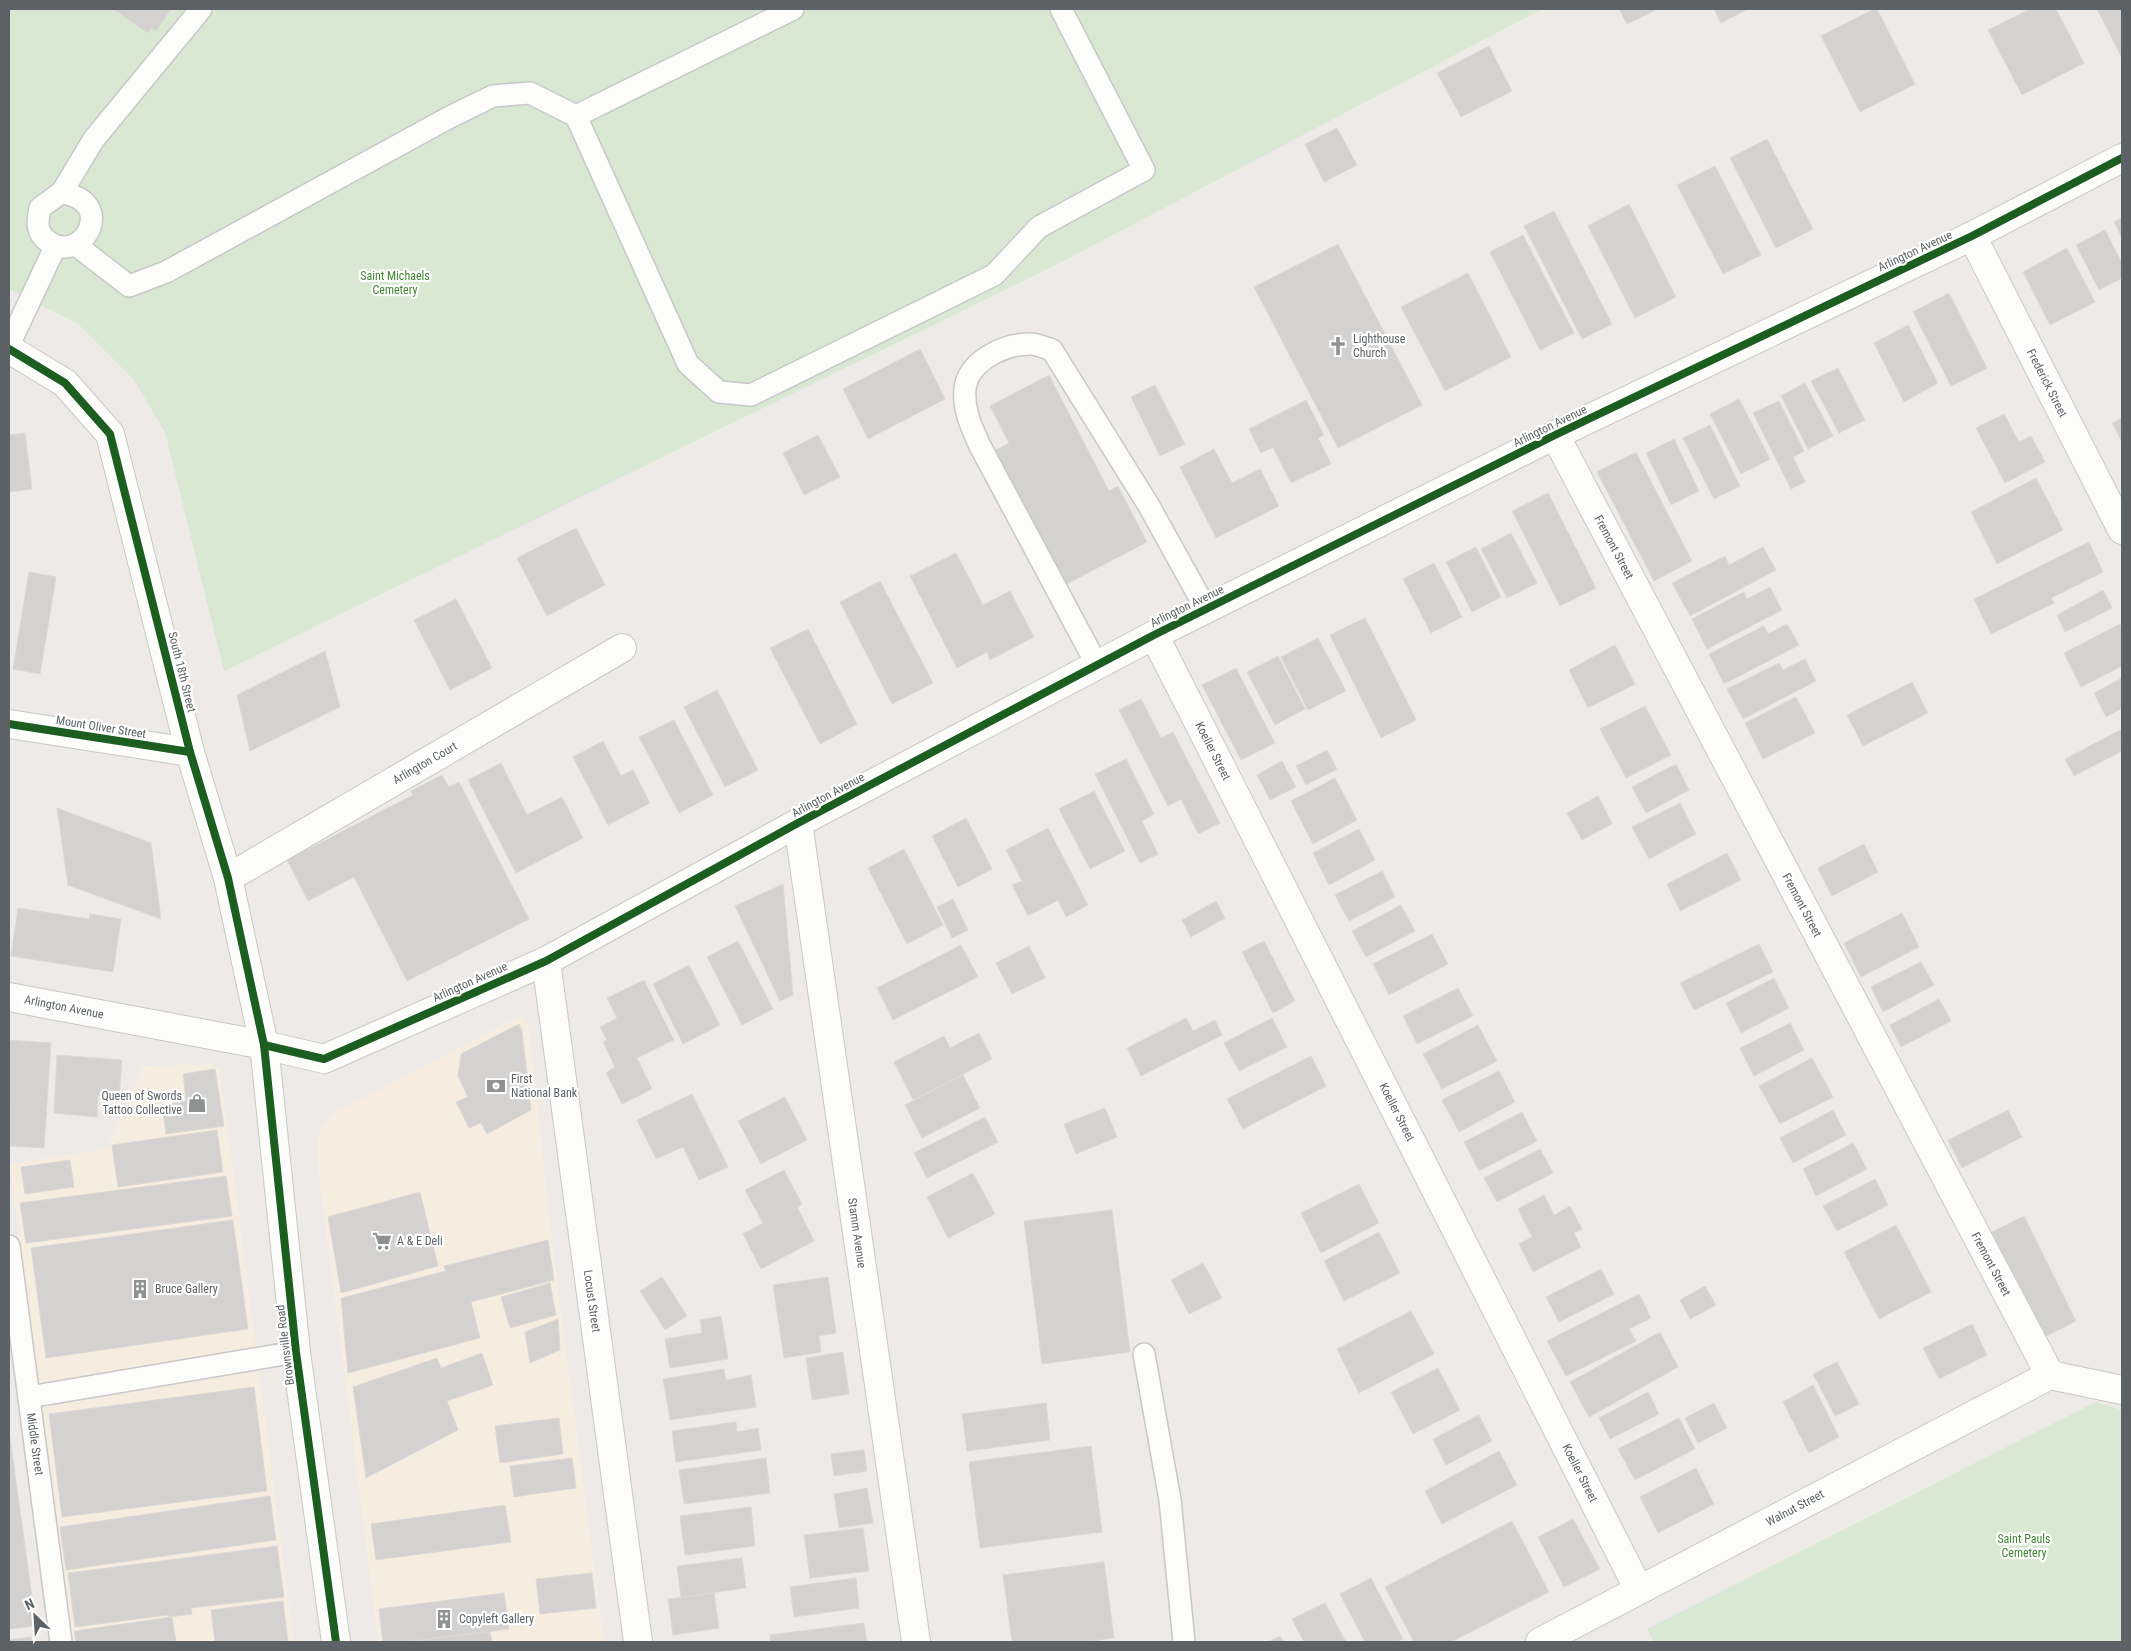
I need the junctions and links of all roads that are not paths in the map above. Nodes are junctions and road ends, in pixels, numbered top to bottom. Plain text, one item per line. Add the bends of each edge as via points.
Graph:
1 (201, 9) edge
2 (793, 9) edge
3 (1061, 9) edge
4 (576, 116) junction
5 (2122, 158) edge
6 (62, 192) junction
7 (1972, 236) junction
8 (76, 245) junction
9 (55, 247) junction
10 (9, 345) edge
11 (9, 349) edge
12 (1555, 435) junction
13 (2122, 530) edge
14 (1206, 609) junction
15 (1154, 635) junction
16 (622, 648) dead end
17 (1097, 665) junction
18 (9, 724) edge
19 (190, 752) junction
20 (798, 823) junction
21 (228, 878) junction
22 (546, 961) junction
23 (9, 997) edge
24 (264, 1044) junction
25 (9, 1246) edge
26 (296, 1352) junction
27 (1144, 1354) dead end
28 (2050, 1375) junction
29 (2122, 1390) edge
30 (29, 1396) junction
31 (1640, 1590) junction
32 (62, 1642) edge
33 (336, 1642) edge
34 (638, 1642) edge
35 (916, 1642) edge
36 (1184, 1642) edge
37 (1540, 1642) edge

1 - 6 lane via 94,139
2 - 4 lane
3 - 4 lane via 1144,170 1039,227 994,275 752,395 719,392 688,364
4 - 8 lane via 530,93 493,96 166,272 129,286
5 - 7 street, Arlington Avenue
6 - 8 lane via 80,199 89,208 90,229
6 - 9 lane via 40,208 37,223 42,238
7 - 12 street, Arlington Avenue
7 - 13 street, Frederick Street
8 - 9 lane
9 - 10 lane
11 - 19 street, South 18th Street via 65,383 110,434
12 - 14 street, Arlington Avenue
12 - 28 street, Fremont Street
14 - 15 street, Arlington Avenue
14 - 17 lane via 1149,506 1052,350 1030,344 1000,350 973,368 966,388 967,416
15 - 17 street, Arlington Avenue
15 - 31 street, Koeller Street
16 - 21 street, Arlington Court
17 - 20 street, Arlington Avenue
18 - 19 street, Mount Oliver Street
19 - 21 street, South 18th Street
20 - 22 street, Arlington Avenue
20 - 35 street, Stamm Avenue
21 - 24 street, South 18th Street
22 - 24 street, Arlington Avenue via 324,1059
22 - 34 street, Locust Street
23 - 24 street, Arlington Avenue
24 - 26 street, Brownsville Road
25 - 30 lane, Middle Street
26 - 30 lane
26 - 33 street, Brownsville Road
27 - 36 lane via 1170,1500
28 - 29 street
28 - 31 street, Walnut Street
30 - 32 lane, Middle Street
31 - 37 street, Walnut Street

